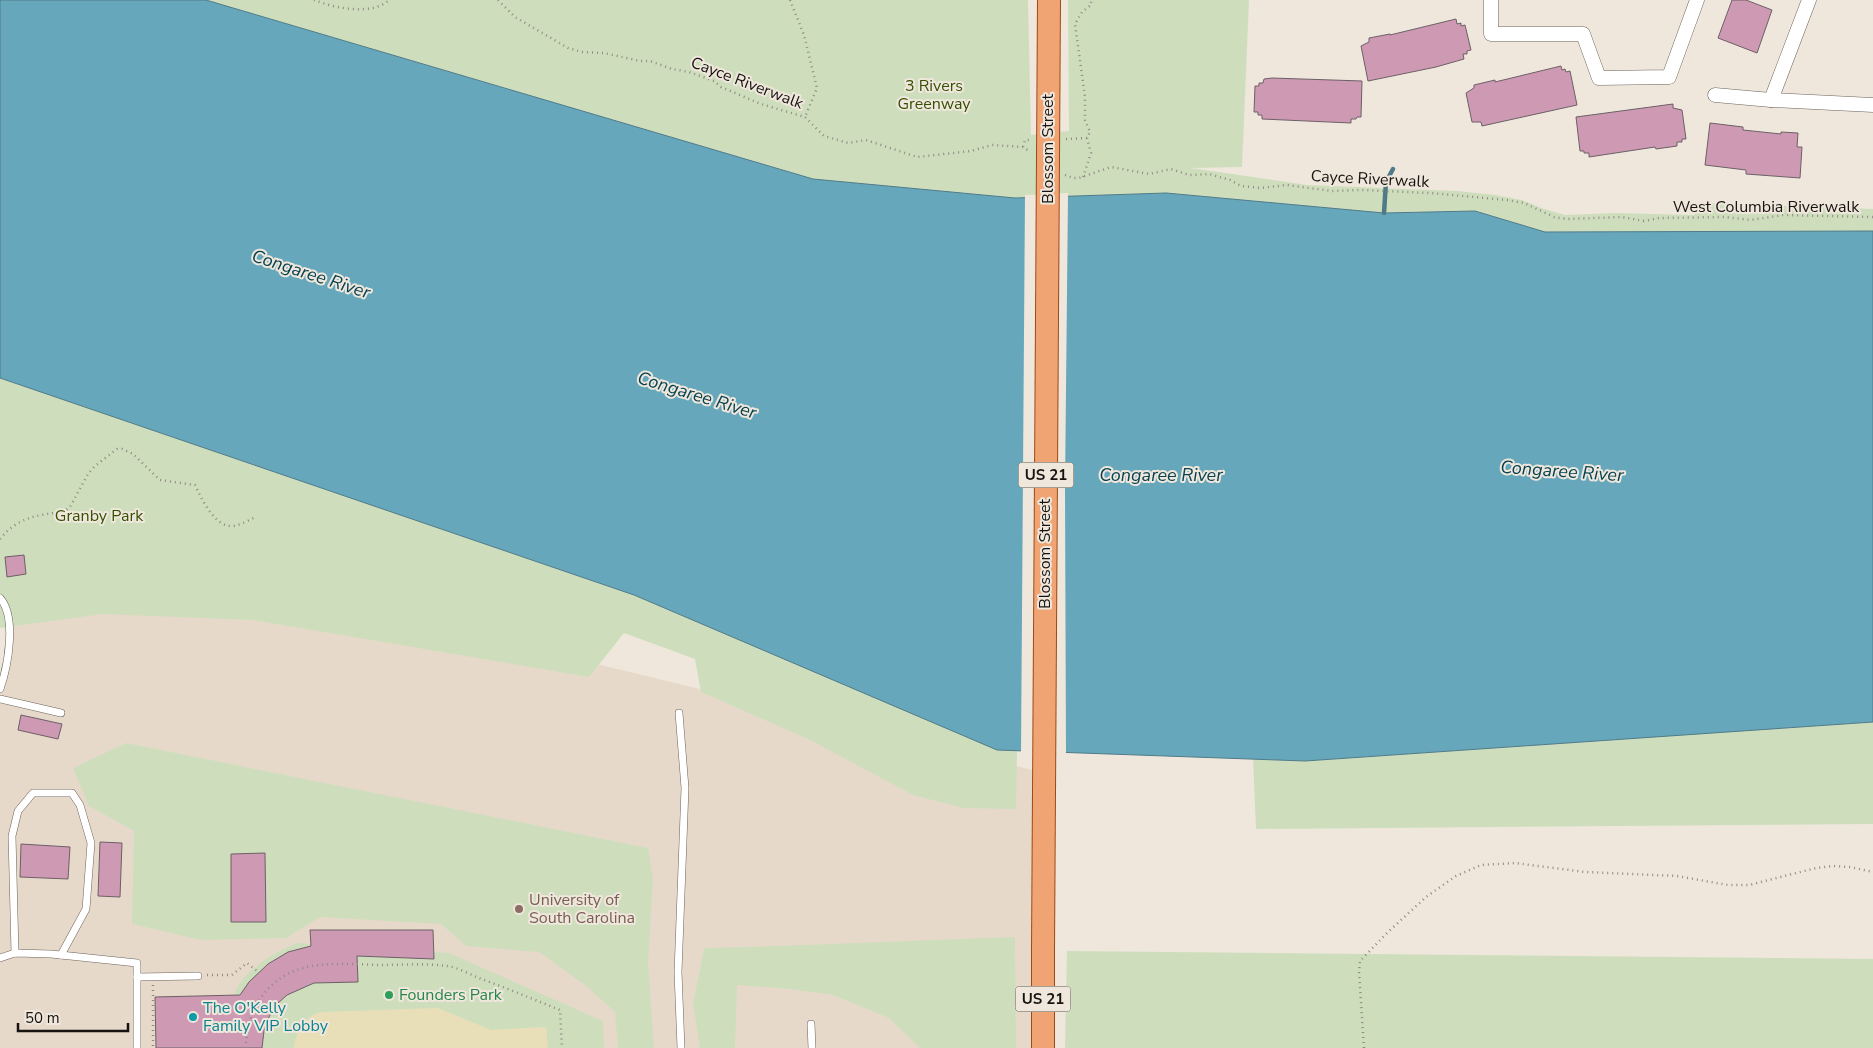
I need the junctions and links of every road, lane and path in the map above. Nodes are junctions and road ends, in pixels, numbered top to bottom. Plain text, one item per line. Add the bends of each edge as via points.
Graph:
1 (314, 0) edge
2 (389, 0) edge
3 (498, 0) edge
4 (790, 0) edge
5 (1049, 0) edge
6 (1091, 0) edge
7 (1491, 0) edge
8 (1697, 0) edge
9 (1809, 0) edge
10 (1715, 95) dead end
11 (1771, 100) junction
12 (1873, 105) edge
13 (805, 117) junction
14 (1087, 138) junction
15 (1061, 139) dead end
16 (1034, 140) dead end
17 (1023, 147) junction
18 (1031, 152) dead end
19 (1061, 172) dead end
20 (1083, 177) junction
21 (1873, 217) edge
22 (1659, 218) joint
23 (256, 518) dead end
24 (0, 539) edge
25 (0, 598) edge
26 (0, 689) edge
27 (0, 699) edge
28 (61, 713) dead end
29 (679, 713) dead end
30 (1873, 872) edge
31 (15, 953) junction
32 (61, 955) junction
33 (0, 958) edge
34 (257, 971) dead end
35 (153, 976) junction
36 (198, 976) joint
37 (137, 977) junction
38 (811, 1024) dead end
39 (137, 1048) edge
40 (153, 1048) edge
41 (246, 1048) edge
42 (562, 1048) edge
43 (680, 1048) edge
44 (812, 1048) edge
45 (1043, 1048) edge
46 (1364, 1048) edge

1 - 2 path via 362,11
3 - 13 path, Cayce Riverwalk via 515,17 568,48 650,61 689,72 761,104
4 - 13 path via 804,34 817,88
5 - 45 main road, Blossom Street / US 21, bridge
6 - 14 path via 1075,24 1085,120 1090,132
7 - 8 street via 1490,34 1584,34 1599,78 1669,77
9 - 11 street
10 - 11 street
11 - 12 street
13 - 17 path, Cayce Riverwalk via 824,136 848,143 866,140 917,157 971,152 992,145
14 - 15 path
14 - 20 path via 1091,153
16 - 17 path via 1025,140
17 - 18 path, Cayce Riverwalk
19 - 20 path via 1073,178
20 - 22 path, Cayce Riverwalk via 1111,167 1149,174 1171,170 1189,176 1209,174 1255,188 1288,184 1332,191 1394,191 1506,200 1524,203 1561,219 1616,217 1644,221
21 - 22 path, West Columbia Riverwalk
23 - 24 path via 226,525 208,509 195,485 160,480 133,454 117,449 88,474 67,510 18,522
25 - 26 lane via 7,610 10,630
27 - 28 lane
29 - 43 lane via 685,788 678,972
30 - 46 path via 1850,866 1833,866 1748,885 1728,885 1677,876 1586,872 1515,863 1481,865 1456,876 1426,897 1360,961 1358,972
31 - 32 lane
31 - 32 lane via 12,836 18,812 33,793 72,793 80,805 91,843 86,909
31 - 33 lane
32 - 37 lane via 137,963
34 - 36 path via 247,963 232,975
35 - 36 lane
35 - 37 lane
35 - 40 path
37 - 39 lane
38 - 44 lane
41 - 42 path via 246,1031 255,1006 276,980 316,965 372,965 448,966 560,1010

